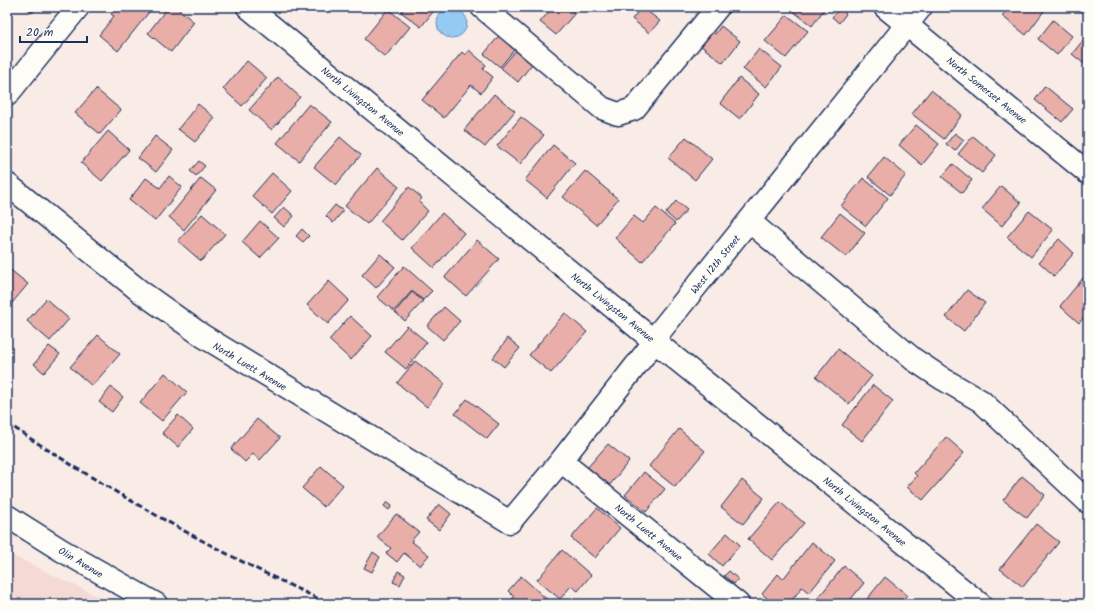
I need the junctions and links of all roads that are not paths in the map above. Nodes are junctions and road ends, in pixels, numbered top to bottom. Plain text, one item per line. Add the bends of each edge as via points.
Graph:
1 (78, 7) edge
2 (248, 7) edge
3 (482, 7) edge
4 (718, 7) edge
5 (885, 7) edge
6 (921, 7) edge
7 (907, 25) junction
8 (7, 95) edge
9 (1088, 173) edge
10 (7, 184) edge
11 (749, 221) junction
12 (654, 341) junction
13 (561, 461) junction
14 (1088, 502) edge
15 (7, 516) edge
16 (510, 522) joint
17 (156, 604) edge
18 (738, 604) edge
19 (980, 604) edge

1 - 8 street
2 - 12 street, North Livingston Avenue
3 - 4 street via 602,108 618,114 634,109
5 - 7 street, North Somerset Avenue
6 - 7 street, West 12th Street
7 - 9 street, North Somerset Avenue
7 - 11 street, West 12th Street
10 - 16 street, North Luett Avenue via 141,292 202,336
11 - 12 street, West 12th Street
11 - 14 street via 913,359 981,401
12 - 13 street, West 12th Street
12 - 19 street, North Livingston Avenue
13 - 16 street, West 12th Street
13 - 18 street, North Luett Avenue
15 - 17 street, Olin Avenue

